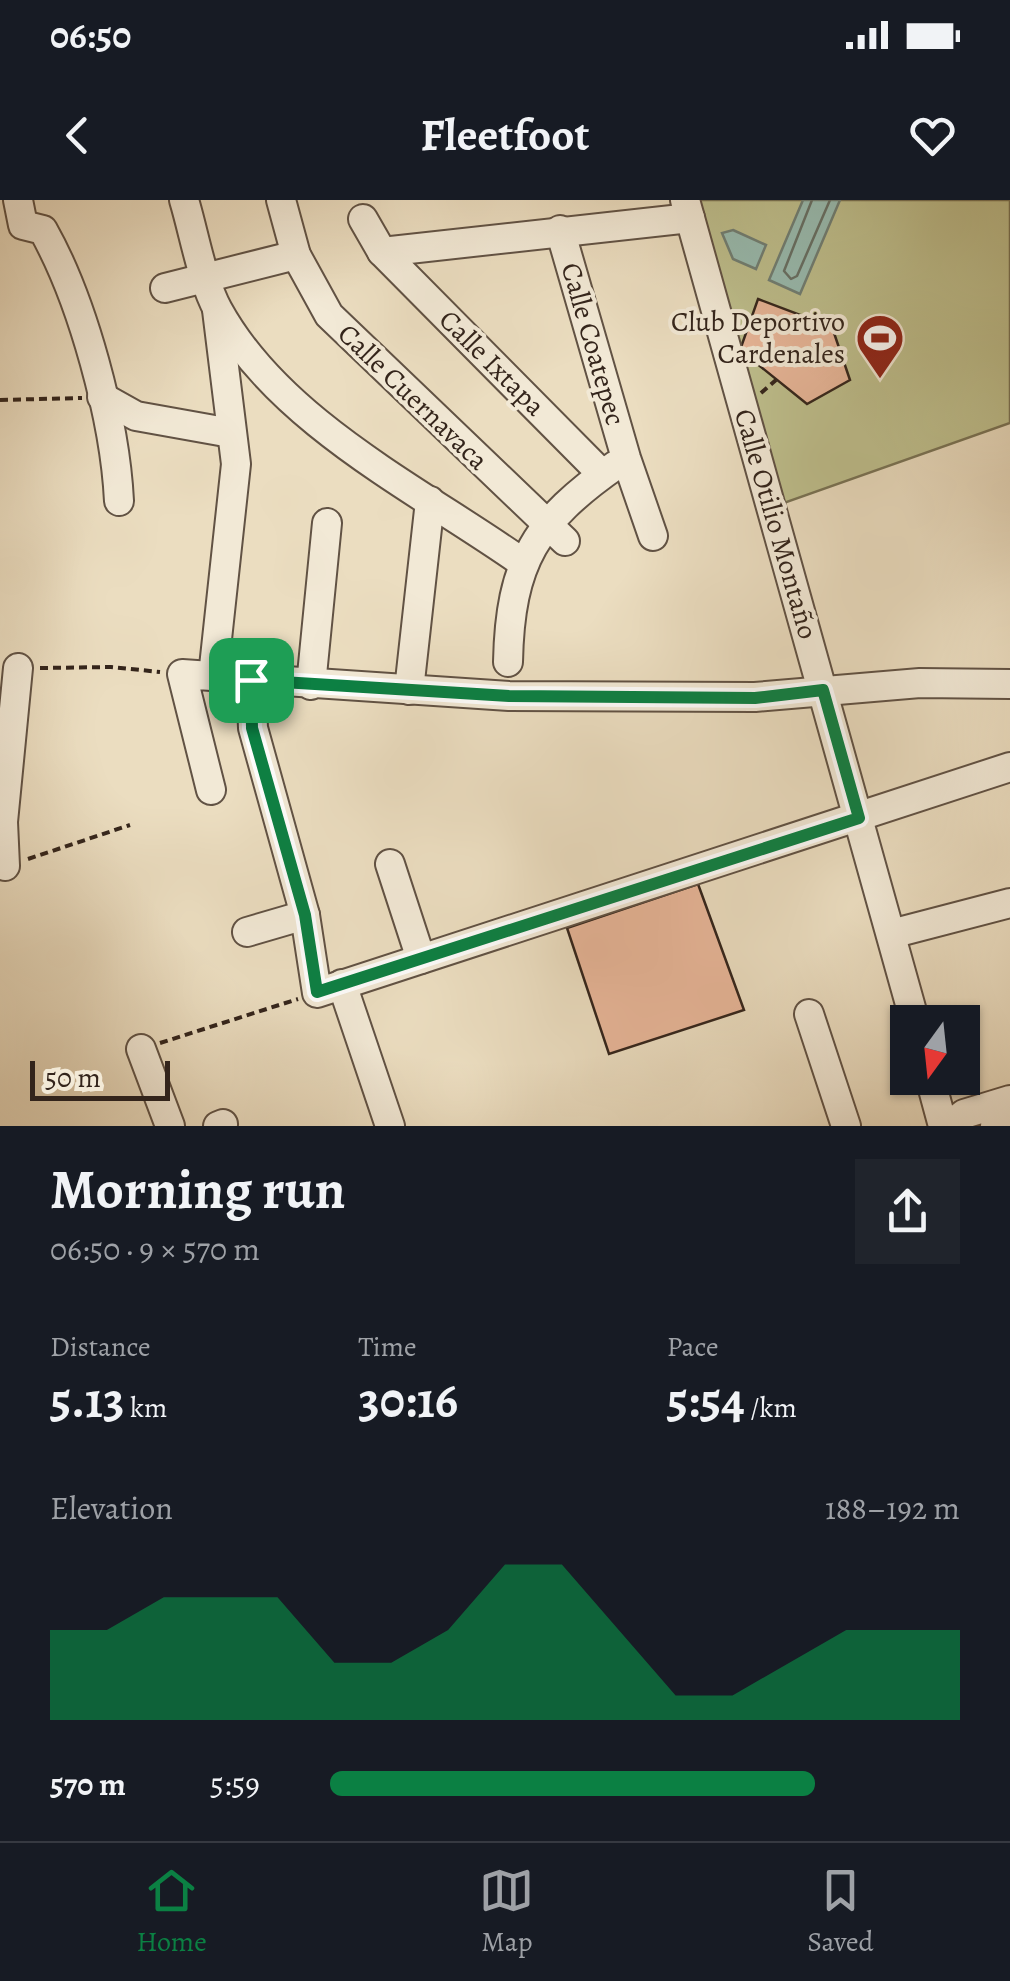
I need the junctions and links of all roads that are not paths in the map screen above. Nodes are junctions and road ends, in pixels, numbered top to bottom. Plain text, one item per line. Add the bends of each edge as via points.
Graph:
1 (18, 200) edge
2 (184, 200) edge
3 (281, 200) edge
4 (688, 209) edge
5 (363, 219) dead end
6 (560, 230) junction
7 (382, 252) junction
8 (296, 255) junction
9 (208, 279) junction
10 (166, 288) dead end
11 (217, 308) junction
12 (102, 397) junction
13 (231, 432) junction
14 (626, 458) junction
15 (602, 474) junction
16 (119, 500) dead end
17 (430, 501) junction
18 (327, 523) dead end
19 (555, 532) junction
20 (653, 536) dead end
21 (523, 563) junction
22 (508, 662) dead end
23 (18, 668) road end
24 (213, 676) junction
25 (251, 680) junction
26 (1010, 684) edge
27 (311, 685) junction
28 (409, 690) junction
29 (823, 690) junction
30 (1010, 768) edge
31 (210, 790) dead end
32 (859, 818) junction
33 (390, 864) dead end
34 (5, 866) road end
35 (1010, 903) edge
36 (305, 915) junction
37 (247, 932) dead end
38 (890, 934) junction
39 (421, 959) junction
40 (330, 988) junction
41 (910, 1005) edge
42 (809, 1014) dead end
43 (141, 1049) road end
44 (936, 1095) edge
45 (1010, 1100) edge
46 (1010, 1121) edge
47 (170, 1126) edge
48 (390, 1126) edge
49 (846, 1126) edge
50 (946, 1126) edge
51 (995, 1126) edge

1 - 12 street via 23,224 44,230 63,265
2 - 9 street
3 - 8 street, Calle Cuernavaca
4 - 6 street
4 - 29 street, Calle Otilio Montaño
5 - 7 street, Calle Ixtapa
6 - 7 street
6 - 14 street, Calle Coatepec
7 - 15 street, Calle Ixtapa
8 - 9 street
8 - 19 street, Calle Cuernavaca via 329,315
9 - 10 street
9 - 11 street
11 - 13 street
11 - 17 street via 286,395
12 - 13 street via 136,416
12 - 16 street
13 - 24 street via 236,464
14 - 15 street
14 - 20 street, Calle Coatepec
15 - 19 street
17 - 21 street
17 - 28 street
18 - 27 street
19 - 21 street
21 - 22 street via 509,616
23 - 34 street
24 - 25 street
24 - 31 street via 182,674
25 - 27 street
25 - 36 street via 252,728
26 - 29 street
27 - 28 street
28 - 29 street via 755,698
29 - 32 street, Calle Otilio Montaño
30 - 32 street
32 - 38 street, Calle Otilio Montaño
32 - 39 street
33 - 39 street
35 - 38 street
36 - 37 street
36 - 40 street
38 - 41 street, Calle Otilio Montaño
39 - 40 street
40 - 48 street
42 - 49 street
43 - 47 street
44 - 50 street
45 - 50 street
46 - 51 street

